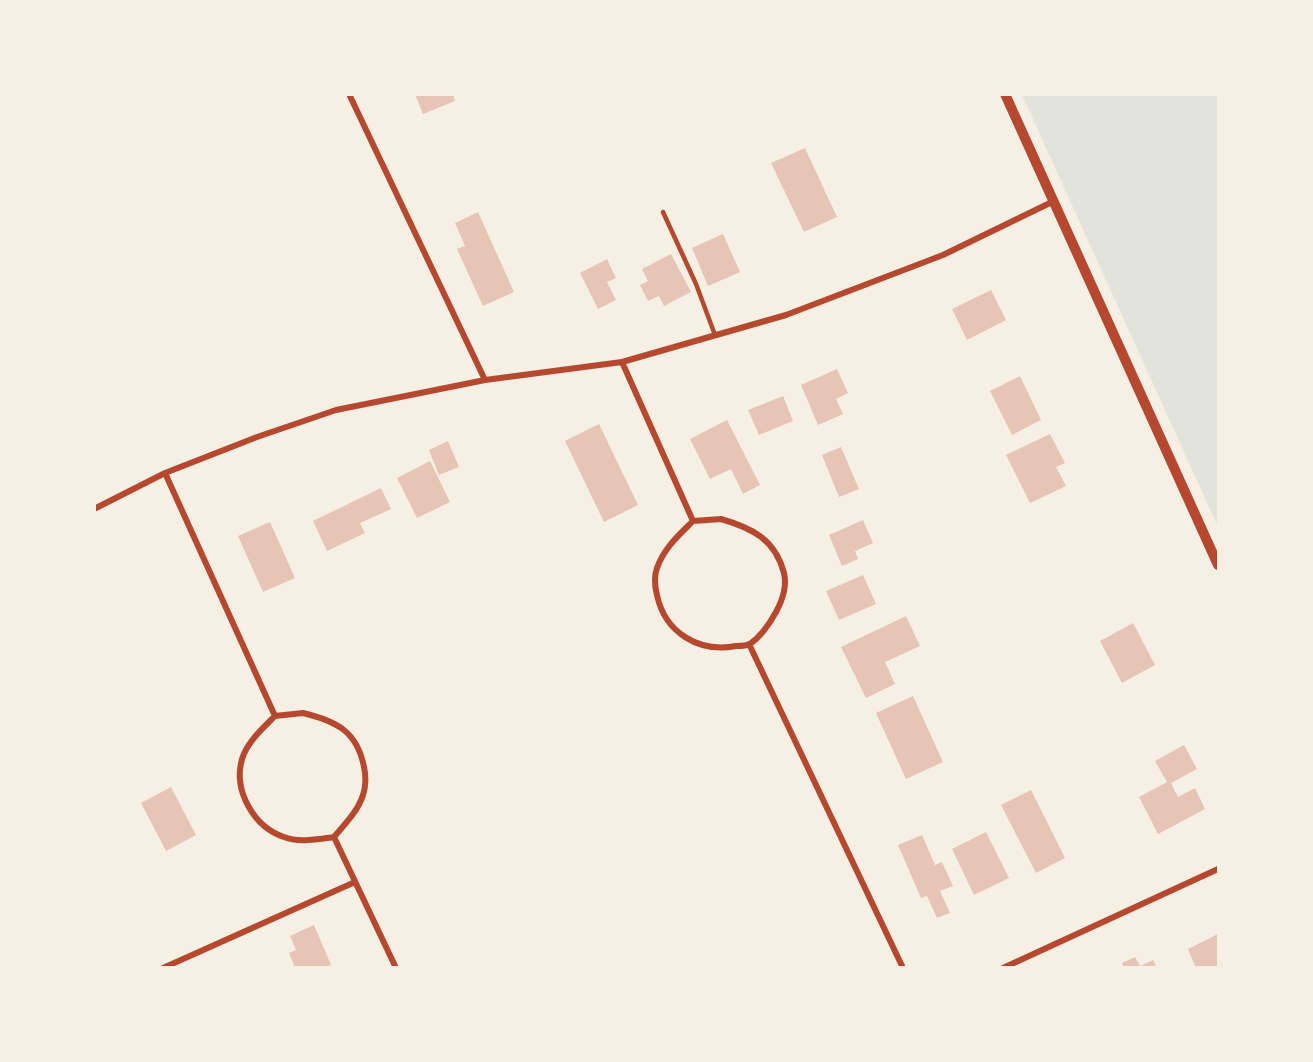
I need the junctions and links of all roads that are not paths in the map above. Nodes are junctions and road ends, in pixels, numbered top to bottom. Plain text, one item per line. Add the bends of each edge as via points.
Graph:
1 (348, 94) edge
2 (1005, 94) edge
3 (1054, 201) junction
4 (663, 212) dead end
5 (715, 335) junction
6 (622, 362) junction
7 (485, 380) junction
8 (165, 473) junction
9 (94, 510) edge
10 (693, 521) junction
11 (1218, 565) edge
12 (749, 644) junction
13 (275, 716) junction
14 (334, 837) junction
15 (1218, 869) edge
16 (355, 882) junction
17 (163, 968) edge
18 (396, 968) edge
19 (903, 968) edge
20 (1003, 968) edge

1 - 7 street
2 - 3 street
3 - 5 street via 943,255 786,315
3 - 11 street
4 - 5 lane
5 - 6 street
6 - 7 street
6 - 10 street
7 - 8 street via 336,410
8 - 9 street
8 - 13 street
10 - 12 street via 722,519 746,526 780,558 785,579 781,602 770,623
10 - 12 street via 667,548 656,571 660,611 677,632 699,645 725,648
12 - 19 street
13 - 14 street via 303,713 324,718 343,728 361,750 364,794
13 - 14 street via 256,735 242,759 240,783 247,806 262,825 284,838
14 - 16 street
15 - 20 street
16 - 17 street
16 - 18 street

